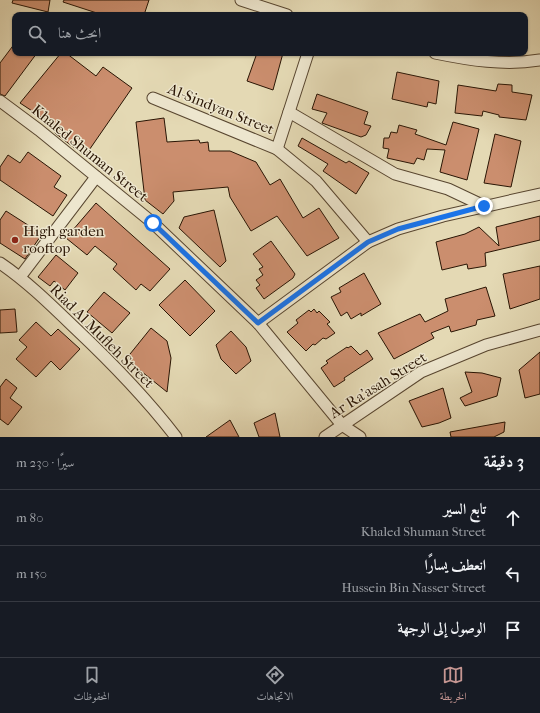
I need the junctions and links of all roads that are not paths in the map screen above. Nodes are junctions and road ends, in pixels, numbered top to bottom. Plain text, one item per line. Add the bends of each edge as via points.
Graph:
1 (241, 0) edge
2 (278, 12) edge
3 (307, 56) edge
4 (448, 56) edge
5 (540, 60) edge
6 (153, 98) dead end
7 (0, 101) edge
8 (289, 112) junction
9 (278, 148) junction
10 (96, 177) junction
11 (540, 194) edge
12 (484, 206) junction
13 (368, 242) junction
14 (0, 263) edge
15 (20, 277) junction
16 (258, 323) junction
17 (540, 330) edge
18 (342, 425) junction
19 (176, 437) edge
20 (325, 437) edge
21 (360, 437) edge

1 - 2 street
3 - 8 street, Al-Sindyan Street
4 - 5 street via 512,63
6 - 9 street, Al-Sindyan Street
7 - 10 street, Khaled Shuman Street
8 - 9 street, Al-Sindyan Street
8 - 12 street via 395,174 448,189
9 - 13 street, Al-Sindyan Street via 316,182
10 - 15 street
10 - 16 street, Khaled Shuman Street via 153,223
11 - 12 street
12 - 13 street via 398,229
13 - 16 street
14 - 15 street, Riad Al Mufleh Street
15 - 19 street, Riad Al Mufleh Street via 102,354
16 - 18 street, Khaled Shuman Street
17 - 18 street, Ar Ra’asah Street via 486,345 421,372
18 - 20 street, Ar Ra’asah Street
18 - 21 street, Khaled Shuman Street

